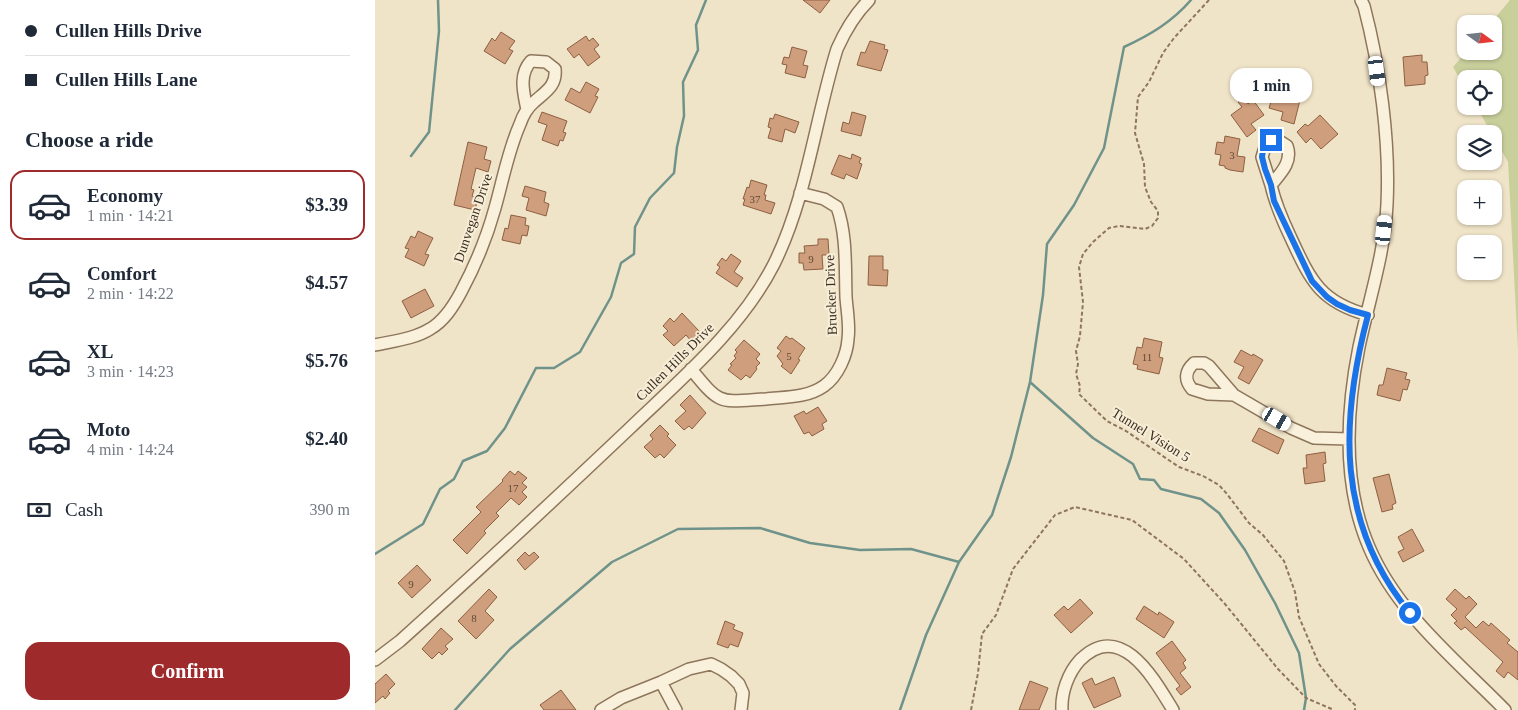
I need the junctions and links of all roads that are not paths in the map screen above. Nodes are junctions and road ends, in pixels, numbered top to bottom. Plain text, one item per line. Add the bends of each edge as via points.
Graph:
1 (869, 0) edge
2 (1361, 0) edge
3 (527, 110) dead end
4 (1271, 185) dead end
5 (800, 193) junction
6 (1368, 315) junction
7 (375, 345) edge
8 (691, 369) junction
9 (1234, 395) dead end
10 (1349, 439) junction
11 (375, 660) edge
12 (661, 682) junction
13 (601, 710) edge
14 (676, 710) edge
15 (741, 710) edge
16 (1062, 710) edge
17 (1173, 710) edge
18 (1505, 710) edge

1 - 5 street, Cullen Hills Drive via 856,15 837,49
2 - 6 street via 1375,53 1387,179 1384,230
3 - 7 street, Dunvegan Drive via 512,142 482,247 455,302 442,321 428,330
4 - 6 street via 1274,201 1312,281 1337,304
5 - 8 street, Cullen Hills Drive via 777,257 757,292 738,319
5 - 8 street, Brucker Drive via 837,206 842,223 848,339 837,371 826,385 813,393 728,402 711,394
6 - 10 street via 1359,346
8 - 11 street, Cullen Hills Drive via 544,510
9 - 10 street via 1314,438
10 - 18 street via 1352,492 1362,529 1378,566 1402,604
12 - 13 street
12 - 14 street
12 - 15 street via 689,669 711,664 721,668 739,684 743,693
16 - 17 street via 1067,681 1078,663 1091,651 1113,646 1140,662

